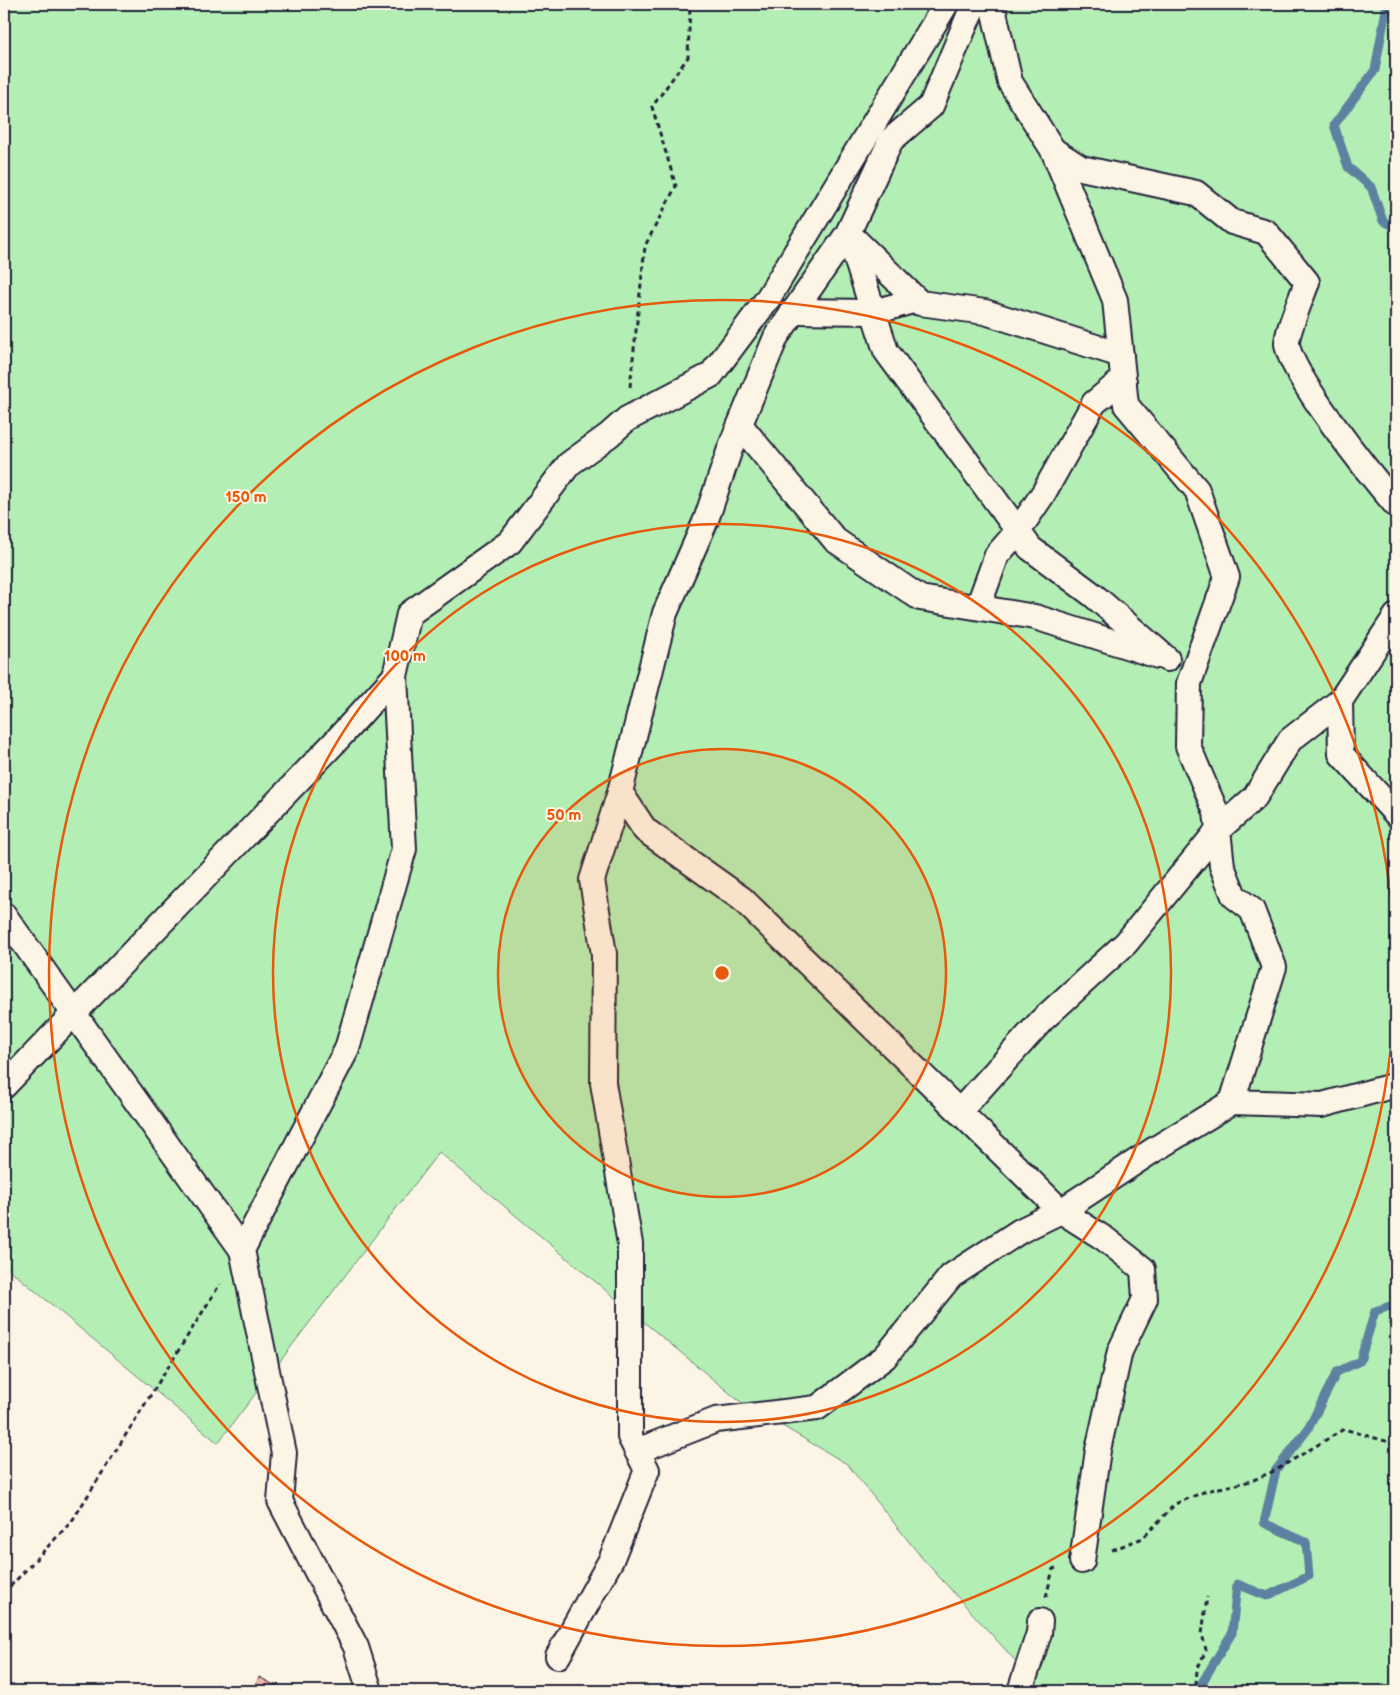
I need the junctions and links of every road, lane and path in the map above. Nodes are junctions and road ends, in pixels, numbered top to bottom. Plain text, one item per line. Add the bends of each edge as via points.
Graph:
1 (690, 4) edge
2 (946, 4) edge
3 (974, 4) edge
4 (992, 4) edge
5 (1053, 150) junction
6 (848, 233) junction
7 (916, 300) junction
8 (793, 312) junction
9 (874, 312) junction
10 (1121, 355) junction
11 (1124, 382) junction
12 (627, 419) junction
13 (740, 424) junction
14 (1396, 505) edge
15 (1018, 531) junction
16 (978, 607) junction
17 (1396, 616) edge
18 (1167, 659) junction
19 (1194, 668) junction
20 (395, 676) junction
21 (1340, 701) junction
22 (620, 792) junction
23 (1396, 814) edge
24 (1218, 830) junction
25 (4, 915) edge
26 (74, 1012) junction
27 (1396, 1085) edge
28 (4, 1086) edge
29 (1232, 1102) junction
30 (959, 1112) junction
31 (1062, 1211) junction
32 (242, 1250) junction
33 (1396, 1444) edge
34 (638, 1452) junction
35 (1082, 1561) junction
36 (4, 1593) edge
37 (1207, 1597) dead end
38 (1040, 1621) joint
39 (558, 1656) dead end
40 (370, 1691) edge
41 (1020, 1691) edge
42 (1189, 1691) edge

1 - 12 path via 688,57 652,107 676,186 645,246
2 - 12 street via 767,300 711,375
3 - 6 street via 931,106 892,140
4 - 5 street via 1010,82
5 - 10 street via 1116,300
5 - 14 street via 1081,168 1196,193 1232,222 1266,232 1307,282 1286,342 1294,367
6 - 7 street
6 - 8 street
6 - 9 street
7 - 9 street
7 - 10 street via 985,312
8 - 9 street
8 - 13 street via 776,336
9 - 15 street via 886,352
10 - 11 street
11 - 15 street via 1116,384 1094,403 1043,494
11 - 19 street via 1126,404 1197,490 1227,577
12 - 20 street via 569,464 510,542 409,614
13 - 16 street via 835,540 920,598
13 - 22 street via 706,520 665,613
15 - 16 street via 997,555
15 - 18 street via 1030,548 1093,595
16 - 18 street via 1034,617
17 - 21 street
18 - 19 street
19 - 24 street via 1190,683 1188,746 1216,812
20 - 26 street
20 - 32 street via 404,849 347,1049
21 - 23 street via 1341,754
21 - 24 street via 1290,740 1255,797
22 - 30 street via 645,830 742,899
22 - 34 street via 592,880 604,954 604,1083 630,1244 630,1437
24 - 29 street via 1222,866 1234,896 1252,910 1274,967
24 - 30 street via 1126,943 1042,1020
25 - 26 street
26 - 28 street
26 - 32 street
27 - 29 street via 1322,1105
29 - 31 street via 1152,1150
30 - 31 street
31 - 34 street via 1020,1231 951,1276 885,1357 817,1408 716,1420
31 - 35 street via 1105,1238 1143,1269 1145,1299 1120,1351 1098,1450
32 - 36 path via 72,1522
32 - 40 street via 284,1453 280,1500 356,1647
33 - 35 path via 1344,1429 1276,1470 1174,1504 1142,1538
34 - 39 street via 647,1470 611,1560
35 - 38 path via 1053,1569
37 - 42 path via 1202,1634 1206,1650 1197,1670 1196,1684
38 - 41 street via 1039,1634

